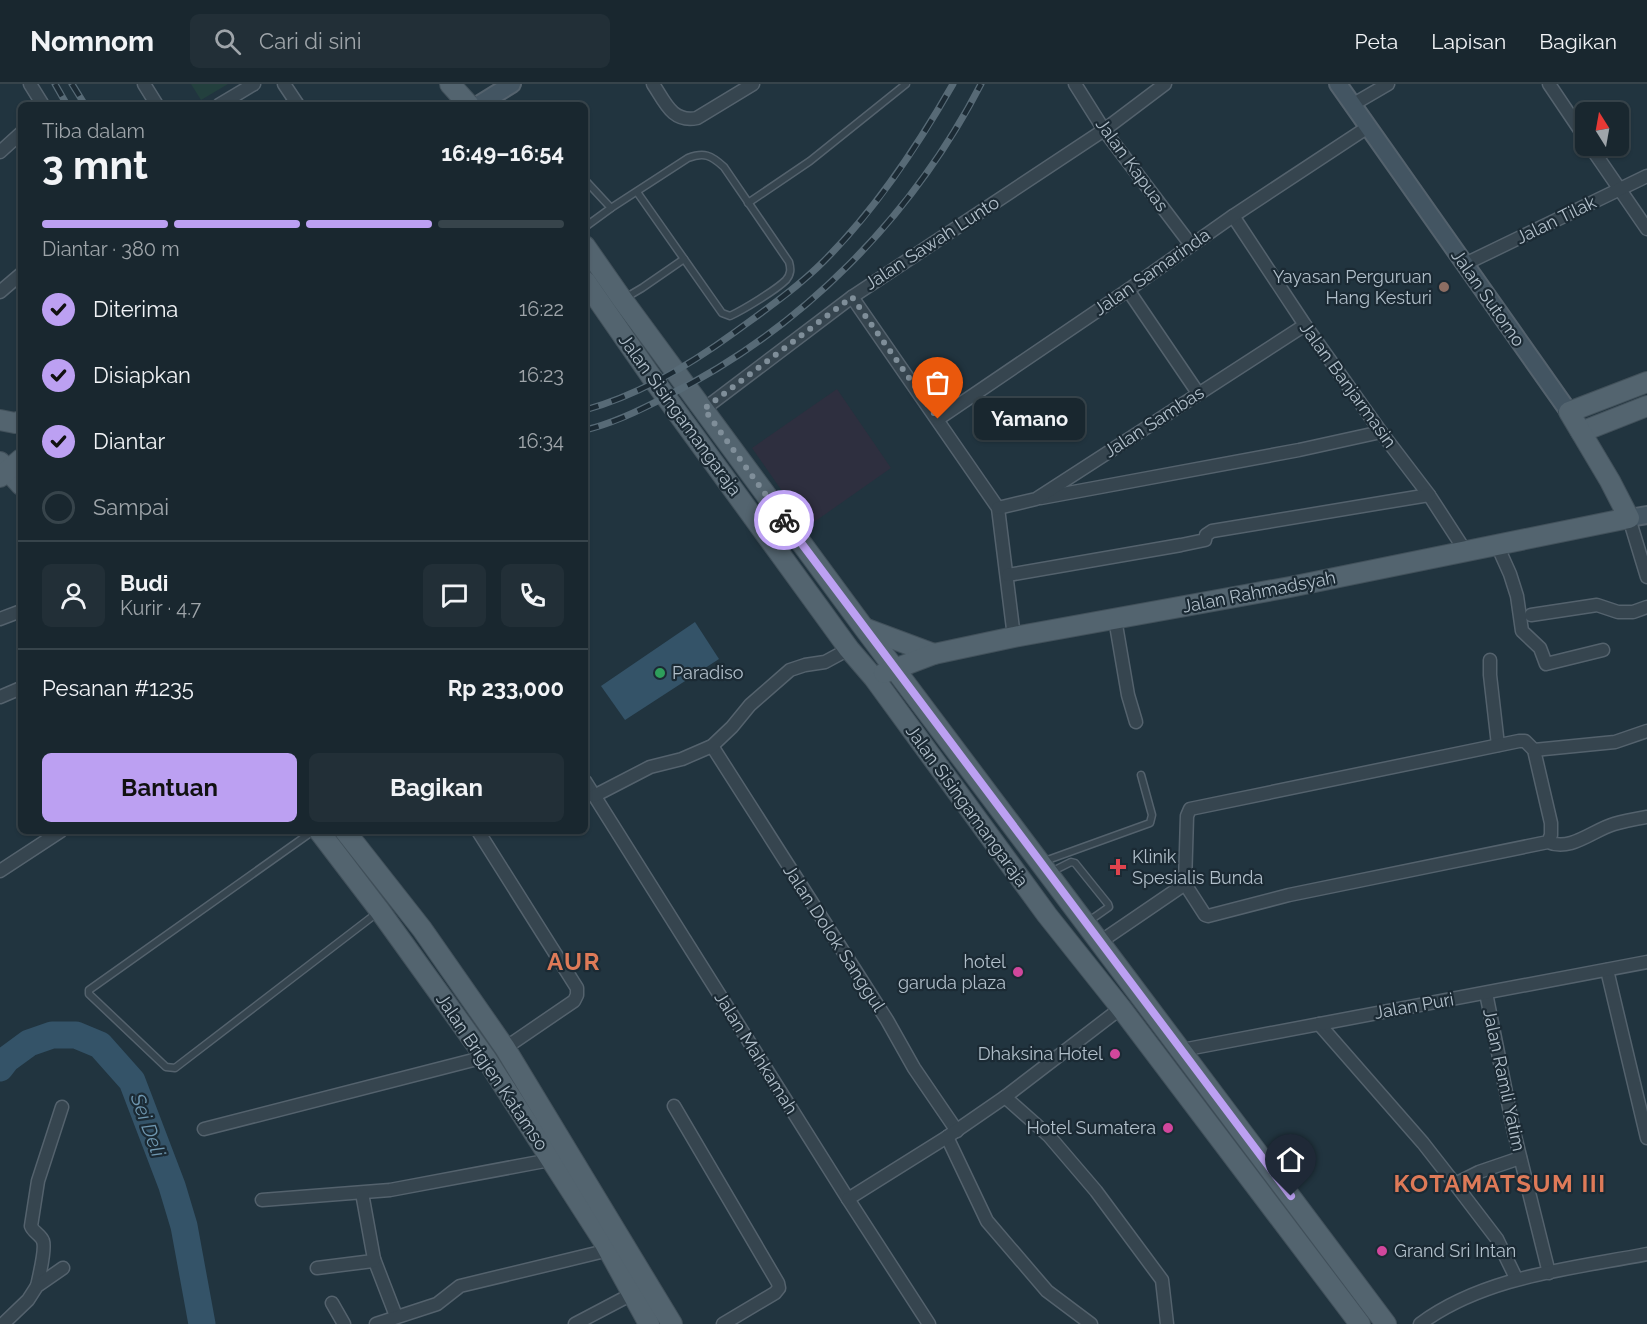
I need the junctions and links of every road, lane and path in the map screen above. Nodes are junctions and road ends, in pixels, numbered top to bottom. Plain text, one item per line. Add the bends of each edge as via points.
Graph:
1 (30, 84) edge
2 (144, 84) edge
3 (254, 84) edge
4 (284, 84) edge
5 (450, 84) edge
6 (512, 84) edge
7 (653, 84) edge
8 (753, 84) edge
9 (906, 84) edge
10 (1075, 84) edge
11 (1165, 84) edge
12 (1338, 84) edge
13 (1388, 84) edge
14 (1549, 84) edge
15 (41, 102) edge
16 (155, 102) edge
17 (224, 102) edge
18 (296, 102) edge
19 (466, 102) edge
20 (483, 102) edge
21 (1352, 105) junction
22 (1575, 123) edge
23 (1368, 128) junction
24 (1104, 130) junction
25 (18, 137) edge
26 (0, 152) edge
27 (1597, 156) edge
28 (1647, 176) edge
29 (588, 183) edge
30 (1619, 190) junction
31 (636, 192) junction
32 (748, 203) junction
33 (611, 208) junction
34 (1233, 216) junction
35 (588, 225) edge
36 (1647, 229) edge
37 (1191, 245) junction
38 (588, 250) edge
39 (684, 259) junction
40 (1465, 264) junction
41 (18, 277) edge
42 (588, 285) edge
43 (1128, 290) junction
44 (0, 292) edge
45 (852, 297) junction
46 (622, 299) junction
47 (1305, 325) junction
48 (1647, 382) edge
49 (1198, 393) junction
50 (1647, 406) edge
51 (704, 409) junction
52 (1569, 412) junction
53 (938, 419) junction
54 (0, 420) edge
55 (18, 422) edge
56 (1381, 432) junction
57 (1581, 432) junction
58 (18, 452) edge
59 (6, 464) edge
60 (18, 481) edge
61 (1429, 495) junction
62 (1036, 499) junction
63 (998, 508) junction
64 (1638, 516) edge
65 (1497, 545) junction
66 (1466, 552) junction
67 (816, 561) junction
68 (795, 574) junction
69 (1008, 575) junction
70 (1647, 577) edge
71 (1647, 607) edge
72 (18, 612) edge
73 (1531, 615) dead end
74 (0, 619) edge
75 (1115, 619) junction
76 (864, 628) junction
77 (1014, 637) junction
78 (849, 649) junction
79 (1603, 650) dead end
80 (934, 654) junction
81 (1490, 660) dead end
82 (895, 667) junction
83 (873, 678) junction
84 (18, 689) edge
85 (0, 697) edge
86 (1136, 722) dead end
87 (1647, 730) edge
88 (1498, 745) junction
89 (712, 746) junction
90 (1534, 750) junction
91 (1142, 775) dead end
92 (588, 786) edge
93 (594, 796) junction
94 (1647, 817) edge
95 (56, 834) edge
96 (309, 834) edge
97 (321, 834) edge
98 (347, 834) edge
99 (480, 834) edge
100 (1548, 842) junction
101 (1045, 868) junction
102 (0, 871) edge
103 (1185, 884) junction
104 (380, 911) junction
105 (1086, 923) junction
106 (1100, 942) junction
107 (1647, 962) edge
108 (1607, 970) junction
109 (1486, 993) junction
110 (1121, 1008) junction
111 (1319, 1024) junction
112 (505, 1048) junction
113 (1182, 1050) junction
114 (485, 1057) junction
115 (1005, 1097) junction
116 (674, 1106) dead end
117 (62, 1107) dead end
118 (204, 1129) dead end
119 (952, 1134) junction
120 (1647, 1138) edge
121 (1520, 1158) junction
122 (550, 1160) junction
123 (1455, 1184) junction
124 (362, 1193) junction
125 (262, 1200) dead end
126 (848, 1200) junction
127 (609, 1250) junction
128 (1647, 1254) edge
129 (374, 1259) junction
130 (63, 1268) dead end
131 (317, 1268) dead end
132 (1549, 1273) junction
133 (1516, 1278) junction
134 (37, 1286) junction
135 (632, 1294) junction
136 (332, 1303) dead end
137 (396, 1317) junction
138 (644, 1322) edge
139 (3, 1324) edge
140 (344, 1324) edge
141 (376, 1324) edge
142 (575, 1324) edge
143 (672, 1324) edge
144 (723, 1324) edge
145 (929, 1324) edge
146 (1091, 1324) edge
147 (1167, 1324) edge
148 (1360, 1324) edge
149 (1386, 1324) edge
150 (1420, 1324) edge

1 - 15 street
2 - 16 street
3 - 17 street
4 - 18 street
5 - 19 main road
6 - 20 main road
7 - 8 street via 672,112 690,120
9 - 32 lane
10 - 24 street, Jalan Kapuas
11 - 24 street, Jalan Sawah Lunto
12 - 21 main road, Jalan Sutomo
13 - 21 street
14 - 22 street
21 - 23 main road, Jalan Sutomo
23 - 34 street, Jalan Samarinda
23 - 40 main road, Jalan Sutomo
24 - 37 street, Jalan Kapuas
24 - 45 street, Jalan Sawah Lunto
25 - 26 street
27 - 30 street
28 - 30 street, Jalan Tilak
29 - 33 lane
30 - 36 street
30 - 40 street, Jalan Tilak
31 - 32 lane via 700,154 715,158 724,167
31 - 33 lane
31 - 39 lane
32 - 39 lane via 789,262 787,279 730,315 722,313
33 - 35 lane
34 - 37 street, Jalan Samarinda
34 - 47 street, Jalan Banjarmasin
37 - 43 street, Jalan Samarinda
38 - 46 main road, Jalan Sisingamangaraja
39 - 46 lane
40 - 52 main road, Jalan Sutomo
41 - 44 street
42 - 68 main road, Jalan Sisingamangaraja
43 - 49 street
43 - 53 street, Jalan Samarinda
45 - 51 street, Jalan Sawah Lunto
45 - 53 street
46 - 51 main road, Jalan Sisingamangaraja
47 - 49 street, Jalan Sambas
47 - 56 street, Jalan Banjarmasin
48 - 52 main road
49 - 62 street, Jalan Sambas
50 - 57 main road
51 - 67 main road, Jalan Sisingamangaraja
52 - 57 main road, Jalan Sutomo
53 - 63 street
54 - 55 main road
56 - 61 street, Jalan Banjarmasin
56 - 62 street
57 - 64 main road, Jalan Sutomo via 1610,481
58 - 59 main road
59 - 60 main road
61 - 66 street, Jalan Banjarmasin
61 - 69 street via 1212,531 1205,540
62 - 63 street, Jalan Sambas
63 - 69 street
64 - 65 main road, Jalan Rahmadsyah
64 - 70 street
65 - 66 main road, Jalan Rahmadsyah
65 - 79 street via 1517,596 1522,631 1540,648 1546,664
66 - 75 main road, Jalan Rahmadsyah
67 - 68 main road
67 - 76 main road, Jalan Sisingamangaraja
68 - 78 main road, Jalan Sisingamangaraja
69 - 77 street
71 - 73 street via 1618,612 1597,605
72 - 74 street
75 - 77 main road, Jalan Rahmadsyah
75 - 86 street
76 - 80 main road
76 - 82 main road, Jalan Sisingamangaraja
77 - 80 main road, Jalan Rahmadsyah
78 - 83 main road, Jalan Sisingamangaraja
78 - 89 street via 825,663 790,670
80 - 82 main road, Jalan Rahmadsyah
81 - 88 street
82 - 83 main road, Jalan Rahmadsyah
82 - 101 main road, Jalan Sisingamangaraja
83 - 110 main road, Jalan Sisingamangaraja via 1047,915
84 - 85 street
87 - 90 street via 1615,742
88 - 90 street via 1526,741
88 - 103 street via 1190,809
89 - 93 street via 650,767
89 - 119 street, Jalan Dolok Sanggul via 887,1020
90 - 100 street via 1551,823
91 - 101 lane via 1152,815 1150,823
92 - 93 street, Jalan Mahkamah
93 - 126 street, Jalan Mahkamah
94 - 100 street via 1614,824 1576,842
95 - 102 street
96 - 104 lane via 88,990 89,994 165,1068 175,1068
97 - 104 main road, Jalan Brigjen Katamso
98 - 112 main road, Jalan Brigjen Katamso via 422,929
99 - 112 street via 577,995 574,1001
100 - 103 street via 1208,916
101 - 105 main road, Jalan Sisingamangaraja
101 - 105 lane via 1074,862 1108,904
103 - 106 street
104 - 114 main road, Jalan Brigjen Katamso
105 - 106 main road, Jalan Sisingamangaraja
106 - 113 main road, Jalan Sisingamangaraja
107 - 108 street, Jalan Puri
108 - 109 street, Jalan Puri
108 - 120 street
109 - 111 street, Jalan Puri
109 - 121 street, Jalan Ramli Yatim
110 - 115 street
110 - 148 main road, Jalan Sisingamangaraja
111 - 113 street, Jalan Puri
111 - 123 street
112 - 114 main road
112 - 143 main road, Jalan Brigjen Katamso
113 - 149 main road, Jalan Sisingamangaraja
114 - 118 street
114 - 122 main road, Jalan Brigjen Katamso
115 - 119 street
115 - 147 street via 1049,1136 1096,1191 1162,1280
116 - 144 street via 778,1283 778,1291
117 - 134 street via 38,1181 31,1226 44,1244
119 - 126 street
119 - 146 street, Jalan Dolok Sanggul via 987,1221 1047,1291
121 - 123 street
121 - 132 street, Jalan Ramli Yatim
122 - 124 street
122 - 127 main road, Jalan Brigjen Katamso
123 - 133 street via 1497,1239
124 - 125 street
124 - 129 street
126 - 145 street, Jalan Mahkamah
127 - 135 main road, Jalan Brigjen Katamso
127 - 137 street via 460,1286 437,1304
128 - 132 street
129 - 131 street
129 - 137 street
130 - 134 street
132 - 133 street
133 - 150 street via 1454,1304
134 - 139 street
135 - 138 main road, Jalan Brigjen Katamso
135 - 142 street
136 - 140 street
137 - 141 street

